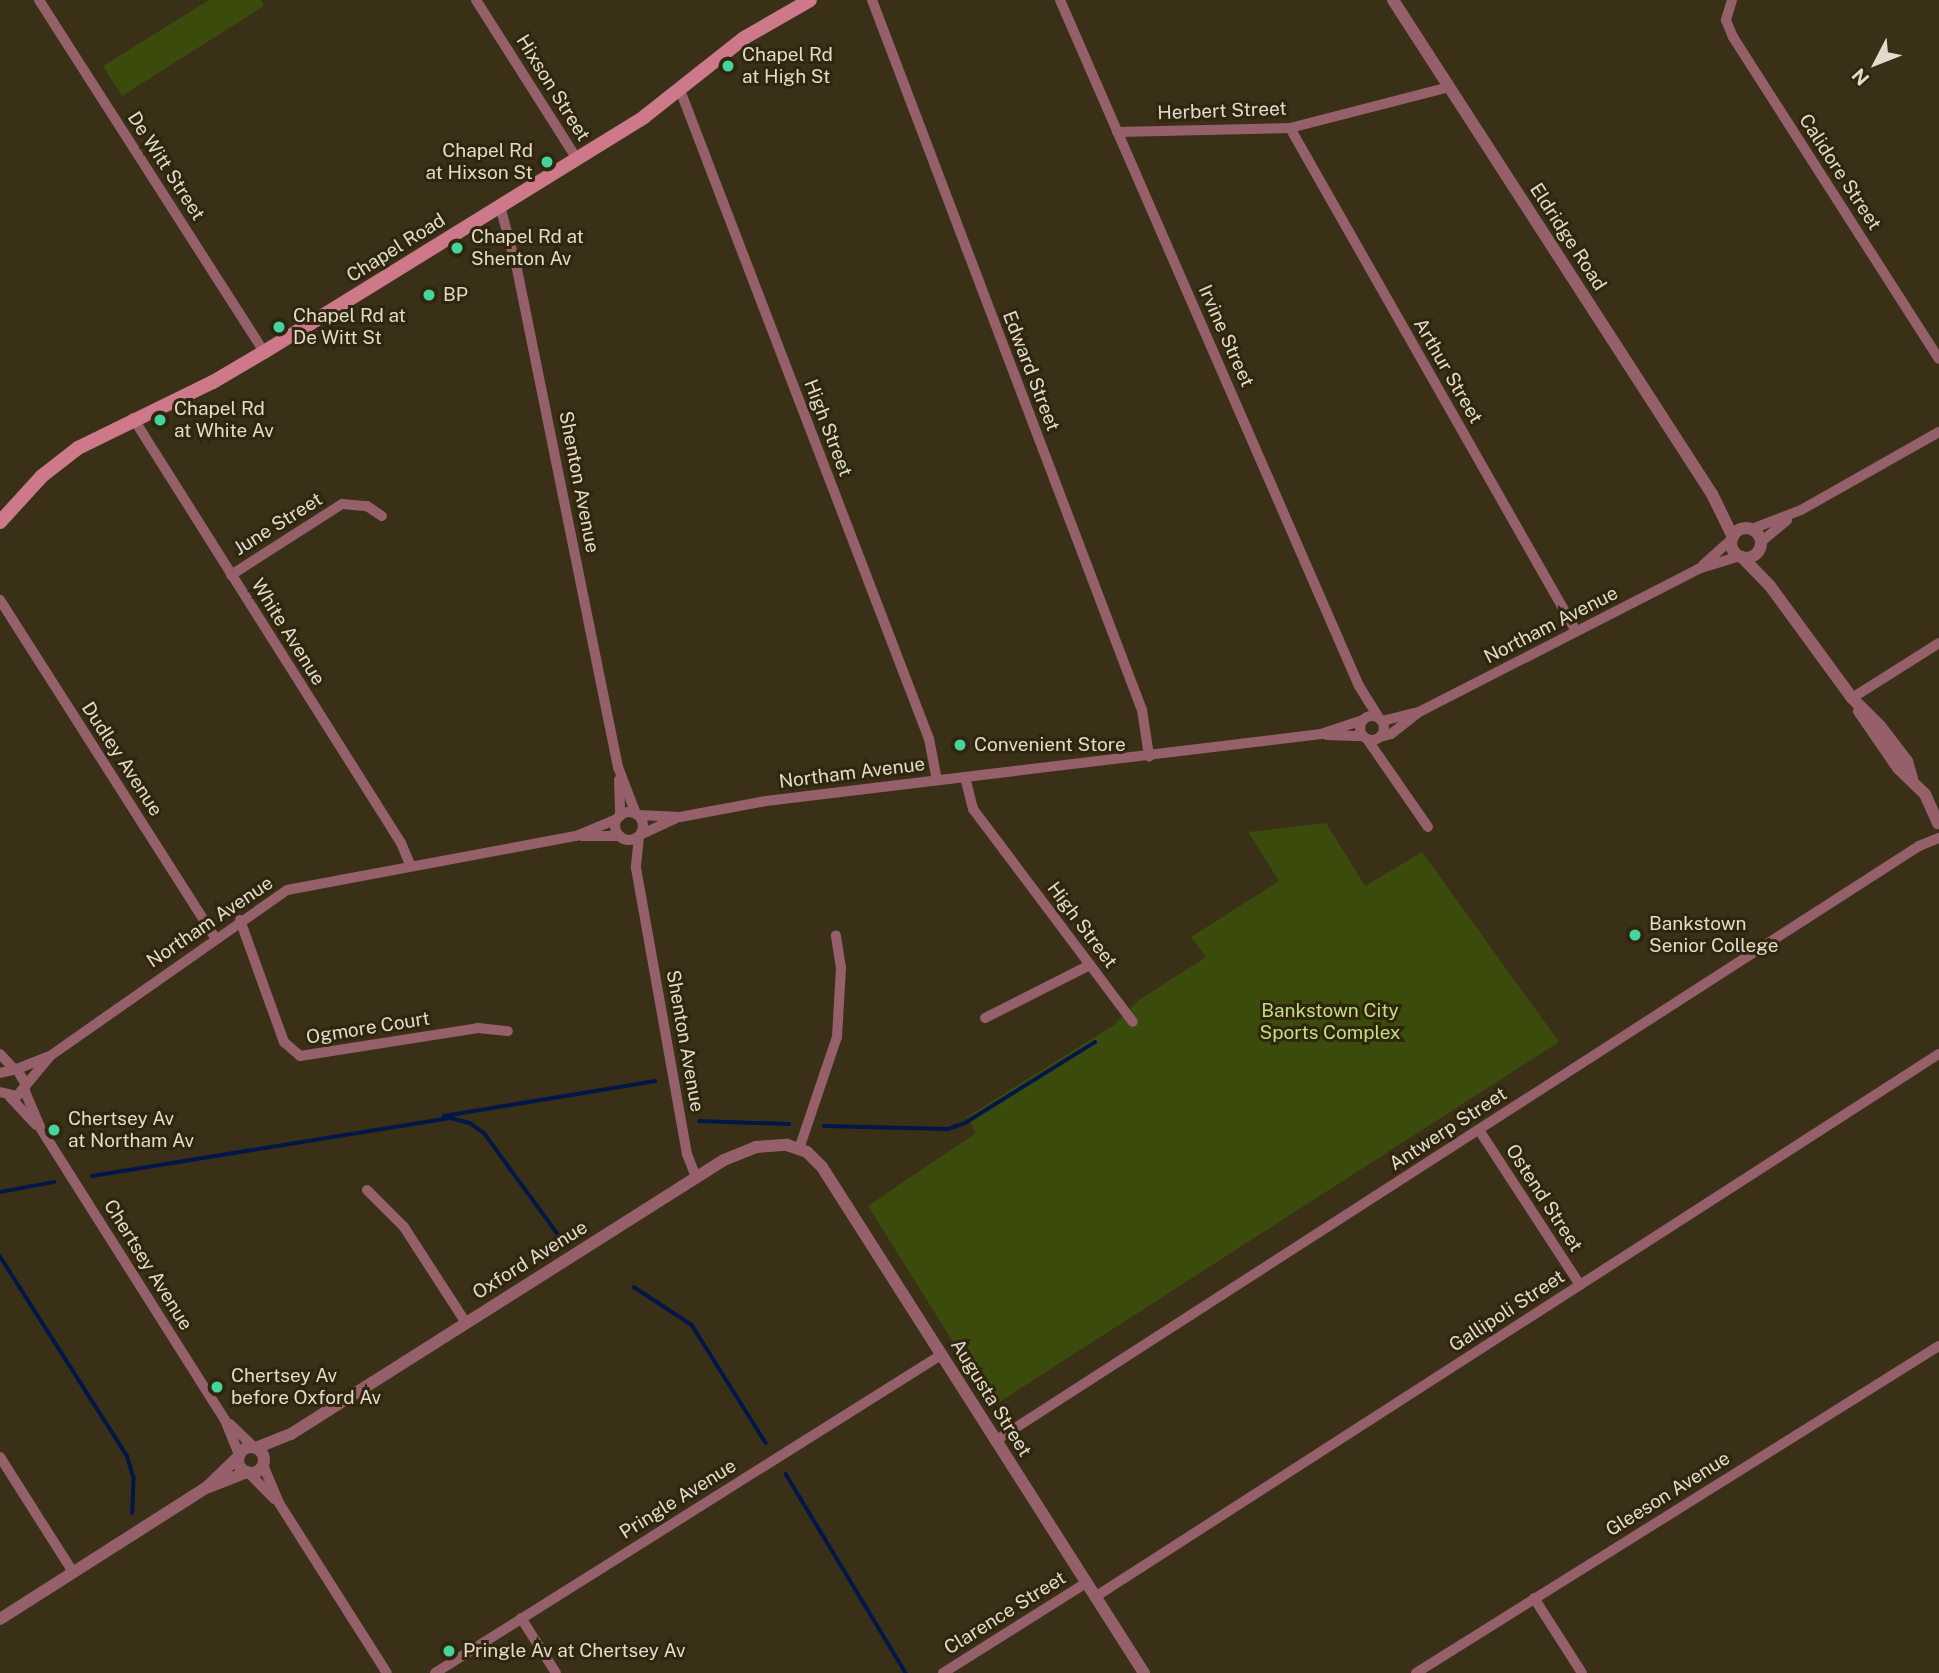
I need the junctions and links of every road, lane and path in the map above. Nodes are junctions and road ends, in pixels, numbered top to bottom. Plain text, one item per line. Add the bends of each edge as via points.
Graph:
1 (39, 0) edge
2 (476, 0) edge
3 (810, 0) edge
4 (872, 0) edge
5 (1060, 0) edge
6 (1393, 0) edge
7 (1732, 0) edge
8 (1450, 87) junction
9 (680, 90) junction
10 (1290, 128) junction
11 (1117, 132) junction
12 (577, 159) junction
13 (500, 206) junction
14 (264, 352) junction
15 (1939, 359) edge
16 (133, 418) junction
17 (1939, 432) edge
18 (1712, 494) junction
19 (1801, 510) junction
20 (382, 516) dead end
21 (0, 522) edge
22 (1749, 528) junction
23 (1732, 538) junction
24 (1760, 545) junction
25 (1741, 556) junction
26 (1698, 569) junction
27 (231, 575) junction
28 (1770, 586) junction
29 (0, 600) edge
30 (1576, 631) junction
31 (1939, 643) edge
32 (1359, 686) junction
33 (1852, 698) junction
34 (1419, 712) junction
35 (1363, 720) junction
36 (1381, 720) junction
37 (1321, 734) junction
38 (1372, 737) junction
39 (1149, 756) junction
40 (618, 767) junction
41 (965, 777) junction
42 (937, 780) junction
43 (1925, 794) junction
44 (1939, 805) edge
45 (637, 815) junction
46 (680, 817) junction
47 (618, 818) junction
48 (1428, 827) dead end
49 (1938, 827) edge
50 (576, 836) junction
51 (639, 836) junction
52 (621, 837) junction
53 (411, 866) junction
54 (636, 868) junction
55 (240, 920) junction
56 (836, 935) dead end
57 (215, 937) junction
58 (1090, 965) junction
59 (985, 1018) dead end
60 (1133, 1022) dead end
61 (508, 1031) dead end
62 (0, 1054) edge
63 (1939, 1054) edge
64 (50, 1056) junction
65 (15, 1068) junction
66 (0, 1073) edge
67 (25, 1087) junction
68 (4, 1096) edge
69 (41, 1129) junction
70 (1479, 1130) junction
71 (799, 1149) junction
72 (696, 1178) junction
73 (367, 1190) dead end
74 (1580, 1285) junction
75 (466, 1324) junction
76 (1939, 1346) edge
77 (941, 1355) junction
78 (225, 1420) junction
79 (291, 1434) junction
80 (995, 1441) junction
81 (255, 1447) junction
82 (239, 1456) junction
83 (0, 1457) edge
84 (264, 1464) junction
85 (248, 1472) junction
86 (206, 1488) junction
87 (279, 1503) junction
88 (73, 1572) junction
89 (1086, 1583) junction
90 (1095, 1597) junction
91 (1534, 1598) junction
92 (521, 1618) junction
93 (0, 1619) edge
94 (387, 1673) edge
95 (435, 1673) edge
96 (556, 1673) edge
97 (943, 1673) edge
98 (1144, 1673) edge
99 (1416, 1673) edge
100 (1582, 1673) edge

1 - 14 street, De Witt Street
2 - 12 street, Hixson Street
3 - 9 main road, Chapel Road via 760,27
4 - 39 street, Edward Street via 1142,710
5 - 11 street, Irvine Street
6 - 8 street, Eldridge Road
7 - 15 street, Calidore Street via 1726,20 1733,37
8 - 10 street, Herbert Street
8 - 18 street, Eldridge Road
9 - 12 main road, Chapel Road
9 - 42 street, High Street via 929,739
10 - 11 street, Herbert Street
10 - 30 street, Arthur Street
11 - 32 street, Irvine Street
12 - 13 main road, Chapel Road
13 - 14 main road, Chapel Road
13 - 40 street, Shenton Avenue via 517,269
14 - 16 main road, Chapel Road via 213,382
16 - 21 main road, Chapel Road via 54,466
16 - 27 street, White Avenue
17 - 19 street
18 - 22 street, Eldridge Road
18 - 23 street, Eldridge Road
19 - 22 street
19 - 24 street
20 - 27 street, June Street via 366,506 342,504
22 - 23 street
22 - 24 street, Eldridge Road
23 - 25 street, Eldridge Road
23 - 26 street, Northam Avenue
24 - 25 street
24 - 28 street
25 - 26 street, Northam Avenue
25 - 28 street
26 - 30 street, Northam Avenue
27 - 53 street, White Avenue via 401,842
28 - 33 street
29 - 57 street, Dudley Avenue
30 - 34 street, Northam Avenue
31 - 33 street
32 - 35 street, Irvine Street
32 - 36 street, Irvine Street
33 - 43 street via 1907,761 1912,778
34 - 36 street, Northam Avenue
34 - 38 street, Northam Avenue via 1391,734
35 - 36 street, Northam Avenue
35 - 37 street, Northam Avenue
35 - 38 street, Irvine Street
36 - 38 street
37 - 38 street, Northam Avenue
37 - 39 street, Northam Avenue
38 - 48 street
39 - 41 street, Northam Avenue
40 - 45 street, Shenton Avenue
40 - 47 street, Shenton Avenue
41 - 42 street, Northam Avenue
41 - 58 street, High Street via 973,809
42 - 46 street, Northam Avenue
43 - 44 street
43 - 49 street
45 - 46 street, Northam Avenue
45 - 47 street, Northam Avenue
45 - 51 street, Shenton Avenue via 643,823
46 - 51 street, Northam Avenue
47 - 50 street, Northam Avenue
47 - 52 street, Shenton Avenue
49 - 70 street, Antwerp Street via 1919,846
50 - 52 street, Northam Avenue
50 - 53 street, Northam Avenue
51 - 52 street, Northam Avenue
51 - 54 street, Shenton Avenue
52 - 54 street, Shenton Avenue
53 - 55 street, Northam Avenue via 287,890
54 - 72 street, Shenton Avenue via 687,1154
55 - 57 street, Northam Avenue
55 - 61 street, Ogmore Court via 284,1042 300,1056 478,1028
56 - 71 street via 841,968 837,1037
57 - 64 street, Northam Avenue
58 - 59 street
58 - 60 street, High Street
62 - 65 street
63 - 74 street, Gallipoli Street
64 - 65 street, Northam Avenue
64 - 67 street, Northam Avenue
65 - 66 street, Northam Avenue
65 - 67 street, Chertsey Avenue
67 - 68 street
67 - 69 street, Chertsey Avenue
68 - 69 street, Chertsey Avenue
69 - 78 street, Chertsey Avenue
70 - 74 street, Ostend Street
70 - 80 street, Antwerp Street
71 - 72 street, Oxford Avenue via 778,1145 748,1149
71 - 77 street, Augusta Street via 822,1167
72 - 75 street, Oxford Avenue
73 - 75 street via 404,1227
74 - 90 street, Gallipoli Street
75 - 79 street, Oxford Avenue
76 - 91 street, Gleeson Avenue
77 - 80 street, Augusta Street
77 - 92 street, Pringle Avenue
78 - 81 street, Chertsey Avenue
78 - 82 street, Chertsey Avenue
79 - 81 street, Oxford Avenue
79 - 84 street, Oxford Avenue
80 - 89 street, Augusta Street
81 - 82 street, Oxford Avenue
81 - 84 street
82 - 85 street
82 - 86 street
83 - 88 street
84 - 85 street, Oxford Avenue
84 - 87 street
85 - 86 street
85 - 87 street
86 - 88 street
87 - 94 street
88 - 93 street
89 - 90 street, Augusta Street
89 - 97 street, Clarence Street
90 - 98 street, Augusta Street
91 - 99 street, Gleeson Avenue
91 - 100 street
92 - 95 street, Pringle Avenue
92 - 96 street

